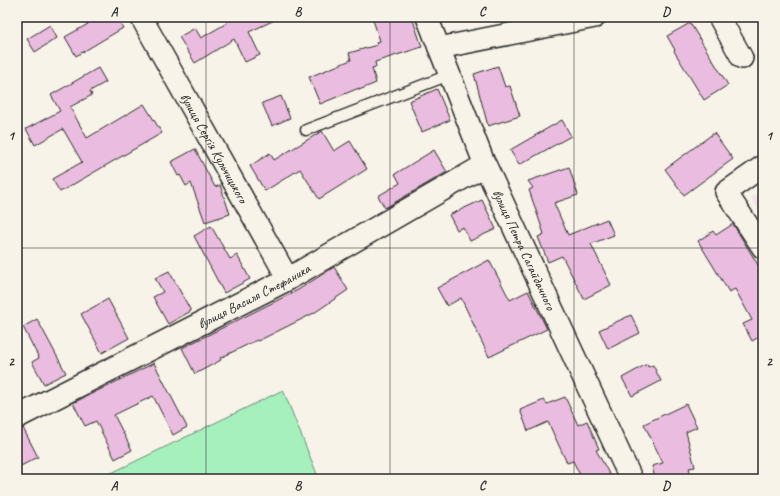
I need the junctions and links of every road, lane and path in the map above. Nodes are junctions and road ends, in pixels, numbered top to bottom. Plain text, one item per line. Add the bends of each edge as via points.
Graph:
1 (141, 17) edge
2 (428, 17) edge
3 (595, 17) edge
4 (719, 17) edge
5 (439, 48) junction
6 (742, 58) dead end
7 (449, 75) junction
8 (306, 130) dead end
9 (485, 164) junction
10 (763, 166) edge
11 (763, 248) edge
12 (288, 279) junction
13 (17, 417) edge
14 (631, 479) edge

1 - 12 street, вулиця Сергія Кульчицького
2 - 5 street, вулиця Петра Сагайдачного
3 - 5 street
4 - 6 street
5 - 7 street, вулиця Петра Сагайдачного
7 - 8 lane
7 - 9 street, вулиця Петра Сагайдачного
9 - 12 street, вулиця Василя Стефаника
9 - 14 street, вулиця Петра Сагайдачного
10 - 11 street via 726,192
12 - 13 street, вулиця Василя Стефаника

